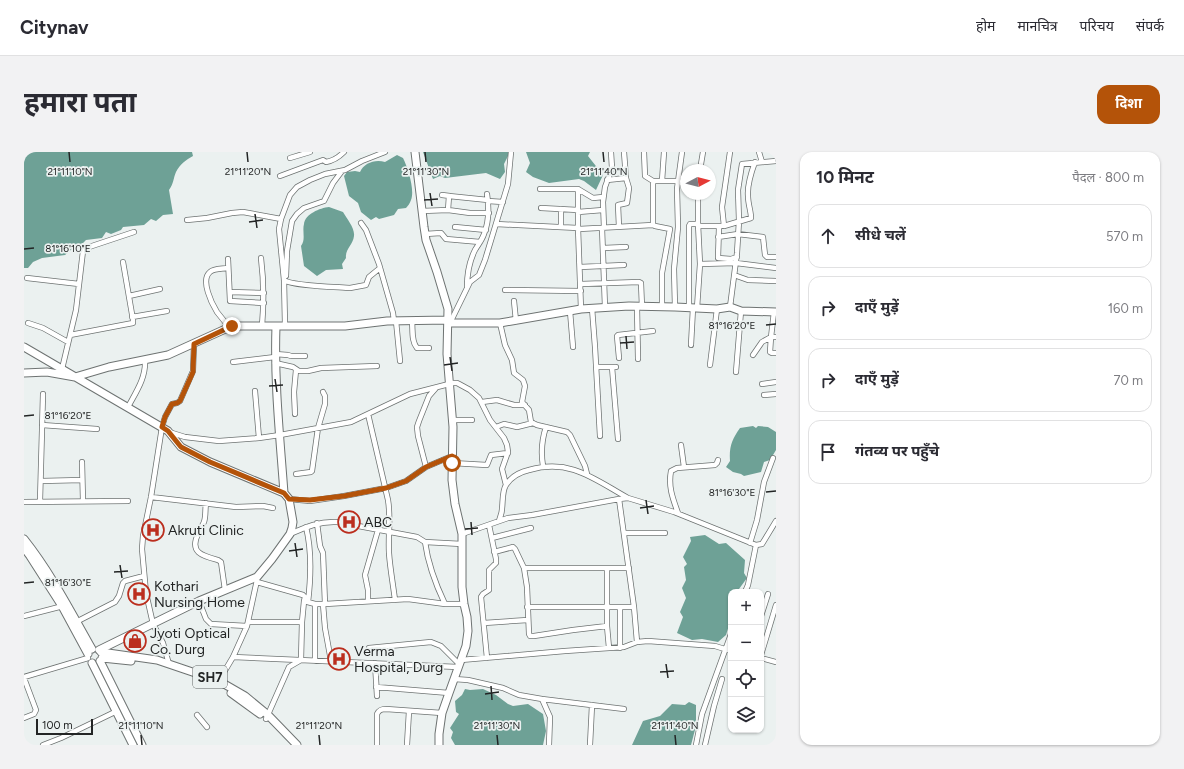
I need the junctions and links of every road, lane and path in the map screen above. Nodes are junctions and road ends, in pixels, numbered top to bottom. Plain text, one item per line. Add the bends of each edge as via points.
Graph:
1 (310, 152) edge
2 (344, 152) edge
3 (384, 152) edge
4 (415, 152) edge
5 (511, 152) edge
6 (611, 152) edge
7 (624, 152) edge
8 (644, 152) edge
9 (664, 152) edge
10 (682, 152) edge
11 (703, 152) edge
12 (730, 152) edge
13 (759, 152) edge
14 (290, 158) dead end
15 (776, 161) edge
16 (755, 162) junction
17 (762, 162) junction
18 (701, 164) edge
19 (342, 171) junction
20 (280, 176) dead end
21 (626, 178) junction
22 (607, 180) junction
23 (653, 181) junction
24 (662, 181) junction
25 (678, 181) junction
26 (540, 189) dead end
27 (578, 190) junction
28 (442, 194) dead end
29 (450, 196) junction
30 (603, 197) junction
31 (488, 198) junction
32 (698, 200) edge
33 (503, 202) junction
34 (541, 208) dead end
35 (561, 209) junction
36 (448, 210) junction
37 (603, 210) junction
38 (422, 211) junction
39 (578, 211) junction
40 (489, 213) junction
41 (281, 219) junction
42 (187, 220) dead end
43 (739, 222) junction
44 (361, 223) dead end
45 (496, 224) junction
46 (653, 225) junction
47 (698, 225) junction
48 (721, 226) junction
49 (455, 227) dead end
50 (561, 227) junction
51 (619, 227) junction
52 (579, 228) junction
53 (603, 228) junction
54 (486, 230) junction
55 (134, 232) dead end
56 (425, 234) junction
57 (738, 234) junction
58 (718, 237) junction
59 (480, 242) junction
60 (626, 247) dead end
61 (603, 248) junction
62 (737, 257) junction
63 (776, 257) edge
64 (228, 258) dead end
65 (261, 258) dead end
66 (123, 262) dead end
67 (736, 263) junction
68 (700, 264) junction
69 (624, 265) dead end
70 (604, 266) junction
71 (580, 267) junction
72 (228, 268) junction
73 (380, 268) junction
74 (776, 268) edge
75 (734, 276) junction
76 (27, 278) dead end
77 (285, 281) junction
78 (776, 281) edge
79 (79, 284) junction
80 (581, 284) junction
81 (604, 284) junction
82 (467, 288) junction
83 (160, 290) dead end
84 (506, 290) dead end
85 (581, 291) junction
86 (230, 292) junction
87 (264, 293) junction
88 (129, 296) junction
89 (514, 301) dead end
90 (264, 303) junction
91 (640, 306) junction
92 (605, 307) junction
93 (662, 307) junction
94 (675, 307) junction
95 (730, 307) junction
96 (592, 308) junction
97 (693, 308) junction
98 (582, 309) junction
99 (717, 309) junction
100 (167, 311) dead end
101 (570, 311) junction
102 (741, 311) junction
103 (775, 312) edge
104 (132, 317) junction
105 (395, 321) junction
106 (412, 321) junction
107 (449, 321) junction
108 (516, 321) junction
109 (28, 323) dead end
110 (500, 323) junction
111 (262, 326) junction
112 (276, 326) junction
113 (285, 326) junction
114 (229, 327) junction
115 (653, 331) dead end
116 (638, 332) junction
117 (70, 335) junction
118 (774, 337) edge
119 (68, 342) junction
120 (194, 344) junction
121 (691, 345) dead end
122 (24, 347) edge
123 (572, 347) dead end
124 (429, 348) dead end
125 (776, 354) edge
126 (753, 355) dead end
127 (305, 356) dead end
128 (275, 358) junction
129 (619, 358) dead end
130 (638, 359) dead end
131 (145, 360) junction
132 (400, 361) dead end
133 (233, 362) dead end
134 (710, 365) dead end
135 (377, 366) dead end
136 (596, 367) junction
137 (62, 369) junction
138 (296, 370) junction
139 (736, 372) dead end
140 (24, 373) edge
141 (75, 377) junction
142 (776, 382) edge
143 (449, 384) junction
144 (762, 384) dead end
145 (436, 388) junction
146 (255, 391) dead end
147 (323, 392) dead end
148 (43, 394) dead end
149 (776, 394) edge
150 (764, 395) dead end
151 (482, 402) junction
152 (525, 405) junction
153 (128, 407) junction
154 (296, 414) dead end
155 (368, 414) junction
156 (452, 420) junction
157 (472, 420) dead end
158 (534, 423) junction
159 (42, 425) junction
160 (496, 427) junction
161 (546, 427) junction
162 (318, 428) junction
163 (97, 429) dead end
164 (165, 429) junction
165 (280, 435) junction
166 (600, 436) dead end
167 (259, 438) junction
168 (618, 439) dead end
169 (681, 445) dead end
170 (508, 453) junction
171 (773, 458) dead end
172 (452, 460) junction
173 (718, 460) dead end
174 (82, 462) dead end
175 (543, 466) junction
176 (426, 467) junction
177 (684, 467) junction
178 (296, 474) dead end
179 (587, 474) junction
180 (82, 480) junction
181 (41, 481) junction
182 (506, 485) junction
183 (386, 488) junction
184 (287, 496) junction
185 (151, 497) junction
186 (628, 498) junction
187 (619, 499) junction
188 (40, 501) junction
189 (83, 501) junction
190 (128, 501) dead end
191 (24, 502) edge
192 (206, 503) junction
193 (273, 508) dead end
194 (678, 513) junction
195 (499, 521) junction
196 (776, 521) edge
197 (317, 523) junction
198 (489, 525) junction
199 (306, 527) junction
200 (531, 528) dead end
201 (378, 530) junction
202 (389, 532) junction
203 (624, 533) junction
204 (665, 533) dead end
205 (290, 534) junction
206 (462, 534) junction
207 (492, 538) junction
208 (24, 539) edge
209 (425, 542) junction
210 (750, 543) junction
211 (462, 544) junction
212 (756, 545) junction
213 (24, 548) edge
214 (494, 552) junction
215 (32, 554) junction
216 (524, 568) junction
217 (607, 568) junction
218 (628, 568) junction
219 (144, 576) junction
220 (257, 580) junction
221 (746, 589) edge
222 (225, 590) junction
223 (768, 594) dead end
224 (395, 600) junction
225 (199, 601) junction
226 (368, 601) junction
227 (306, 602) junction
228 (315, 604) junction
229 (324, 604) junction
230 (445, 604) junction
231 (464, 604) junction
232 (776, 605) edge
233 (65, 606) junction
234 (527, 607) junction
235 (607, 607) junction
236 (620, 607) junction
237 (634, 607) junction
238 (764, 607) edge
239 (24, 616) edge
240 (528, 620) junction
241 (76, 622) junction
242 (302, 622) junction
243 (484, 623) junction
244 (153, 624) junction
245 (248, 624) junction
246 (607, 626) junction
247 (637, 642) junction
248 (369, 648) dead end
249 (609, 648) junction
250 (620, 648) junction
251 (728, 650) edge
252 (728, 652) edge
253 (764, 654) edge
254 (95, 655) junction
255 (233, 657) junction
256 (487, 658) junction
257 (764, 658) edge
258 (301, 660) junction
259 (315, 661) junction
260 (331, 661) junction
261 (776, 662) edge
262 (375, 663) junction
263 (169, 664) junction
264 (459, 664) junction
265 (24, 678) edge
266 (454, 679) junction
267 (722, 679) dead end
268 (218, 682) junction
269 (376, 687) junction
270 (449, 693) junction
271 (377, 696) dead end
272 (542, 699) junction
273 (592, 705) junction
274 (624, 709) dead end
275 (409, 711) junction
276 (117, 712) junction
277 (442, 713) junction
278 (197, 715) dead end
279 (267, 717) junction
280 (24, 718) edge
281 (207, 727) dead end
282 (43, 745) edge
283 (133, 745) edge
284 (142, 745) edge
285 (291, 745) edge
286 (297, 745) edge
287 (377, 745) edge
288 (407, 745) edge
289 (439, 745) edge
290 (549, 745) edge
291 (590, 745) edge
292 (696, 745) edge
293 (705, 745) edge

1 - 14 street
2 - 20 street via 328,162 323,160
3 - 19 street
4 - 38 street
5 - 33 street via 508,184
6 - 22 street via 612,168
7 - 21 street
8 - 23 street via 646,176
9 - 24 street
10 - 25 street
11 - 18 street
12 - 48 street
13 - 17 street
15 - 17 street
16 - 17 street
16 - 43 street via 748,190 751,218
16 - 43 street via 742,164 738,190
19 - 41 street via 325,174 297,187 290,195
19 - 77 street via 324,201 304,208 292,221
21 - 22 street
21 - 51 street via 629,193 627,203 618,205
22 - 30 street
23 - 24 street
23 - 46 street
24 - 25 street
25 - 94 street
26 - 27 street
27 - 30 street via 593,198
27 - 39 street
28 - 29 street
29 - 31 street
29 - 36 street
30 - 37 street
31 - 33 street
31 - 40 street
32 - 47 street
33 - 45 street
34 - 35 street
35 - 39 street
35 - 50 street
36 - 38 street
36 - 40 street
37 - 39 street
37 - 53 street
38 - 56 street
39 - 52 street
40 - 54 street
41 - 42 street via 243,212
41 - 77 street via 279,229
43 - 48 street
43 - 57 street
44 - 73 street
45 - 50 street
45 - 82 street via 479,275
46 - 51 street
46 - 93 street via 670,230 662,273
47 - 48 street
47 - 68 street
47 - 97 street via 689,226
48 - 58 street
49 - 54 street
50 - 52 street
51 - 53 street
52 - 53 street
52 - 71 street
53 - 61 street
54 - 59 street
55 - 79 street via 85,249
56 - 59 street via 441,233 446,239
56 - 107 street via 445,298
57 - 58 street
57 - 62 street
57 - 63 street via 763,237 765,256
58 - 62 street via 718,258
59 - 82 street via 470,263
60 - 61 street
61 - 70 street
62 - 67 street
64 - 72 street
65 - 87 street
66 - 88 street
67 - 68 street
67 - 74 street
67 - 75 street
68 - 97 street
69 - 70 street
70 - 71 street
70 - 81 street
71 - 80 street
72 - 86 street
72 - 114 street via 209,272 206,282 215,307
73 - 77 street via 369,278 366,285 357,288 324,287
73 - 105 street
75 - 78 street via 748,280
75 - 95 street
76 - 79 street
77 - 113 street
79 - 117 street
80 - 81 street
80 - 85 street
81 - 91 street via 641,283
81 - 92 street
82 - 107 street
83 - 88 street
84 - 85 street
85 - 98 street
86 - 87 street
86 - 90 street via 230,302
87 - 90 street
88 - 104 street
89 - 108 street
90 - 111 street
91 - 92 street
91 - 93 street
91 - 116 street
92 - 96 street
93 - 94 street
94 - 97 street
95 - 99 street
95 - 102 street
96 - 98 street
96 - 136 street
97 - 99 street
97 - 121 street
98 - 101 street
99 - 134 street
100 - 104 street
101 - 108 street
101 - 123 street
102 - 103 street
102 - 139 street
103 - 118 street
104 - 117 street via 133,323 130,324
105 - 106 street
105 - 113 street via 345,326
105 - 132 street
106 - 107 street
106 - 124 street via 414,345 417,348
107 - 110 street
107 - 143 street
108 - 110 street
109 - 119 street
110 - 152 street via 514,373 525,386 522,402
111 - 112 street
111 - 114 street
112 - 113 street
112 - 128 street
114 - 120 street
115 - 116 street
116 - 129 street via 617,336
116 - 130 street
117 - 119 street
118 - 125 street via 770,352
118 - 126 street via 762,342
119 - 137 street
120 - 131 street via 168,355
120 - 164 street via 191,378 180,401 172,404
122 - 137 street
127 - 128 street via 288,355
128 - 133 street
128 - 138 street
128 - 165 street
131 - 141 street
131 - 153 street via 142,380
135 - 138 street
136 - 166 street
136 - 168 street via 614,367
137 - 141 street
138 - 154 street
140 - 141 street via 47,372
141 - 153 street
142 - 144 street
143 - 145 street
143 - 151 street via 457,382
143 - 156 street
145 - 155 street via 410,394
145 - 176 street via 429,396 417,427
146 - 167 street
147 - 162 street via 325,404
148 - 159 street
149 - 150 street
151 - 152 street via 497,400
151 - 160 street
152 - 158 street via 529,410 531,422
153 - 164 street
155 - 162 street via 351,422
155 - 183 street
156 - 157 street
156 - 172 street
158 - 160 street via 517,427 504,424
158 - 161 street
159 - 163 street
159 - 181 street
160 - 170 street via 504,438
161 - 175 street
161 - 179 street via 570,435
162 - 165 street
162 - 178 street via 312,471
164 - 167 street via 185,437 219,441
164 - 184 street via 181,447
164 - 185 street
165 - 167 street
165 - 184 street
169 - 177 street
170 - 172 street via 492,454 486,465
170 - 182 street via 502,469
171 - 210 street via 764,482
172 - 176 street
172 - 206 street via 453,492
173 - 177 street via 715,465
174 - 180 street
175 - 179 street
175 - 182 street via 518,474
176 - 183 street via 406,481
177 - 194 street via 673,470 670,476 670,492
179 - 186 street
180 - 181 street
180 - 189 street
181 - 188 street
182 - 195 street
183 - 184 street via 310,500
183 - 202 street via 390,511
184 - 205 street via 293,522
185 - 192 street
185 - 219 street via 142,549
186 - 187 street
186 - 194 street
187 - 195 street
187 - 203 street
188 - 189 street
188 - 191 street
189 - 190 street
192 - 193 street
192 - 222 street via 205,518 195,543 200,554 221,562
194 - 210 street
195 - 198 street
196 - 212 street via 762,544
197 - 199 street
197 - 201 street via 337,522
197 - 229 street via 323,553
198 - 206 street
198 - 207 street
199 - 205 street
199 - 227 street via 310,551 309,591
200 - 207 street
201 - 202 street
201 - 226 street via 365,575
202 - 209 street via 417,537
202 - 224 street
203 - 204 street
203 - 218 street
205 - 220 street
206 - 211 street
207 - 214 street
208 - 215 street
209 - 211 street
209 - 230 street via 430,568
210 - 212 street
211 - 231 street
212 - 221 street
213 - 215 street
214 - 216 street via 513,547
214 - 243 street via 496,563 489,570 489,590 481,597
215 - 233 street
216 - 217 street
216 - 234 street
217 - 218 street
217 - 235 street
218 - 237 street
219 - 241 street via 126,580 114,602
219 - 244 street
220 - 222 street
220 - 227 street via 303,595
220 - 245 street
222 - 225 street
223 - 238 street
224 - 226 street
224 - 230 street via 408,599
225 - 244 street
225 - 245 street via 206,619 211,624
226 - 229 street
227 - 228 street
227 - 242 street
228 - 229 street
228 - 259 street
229 - 260 street via 324,628
230 - 231 street
231 - 264 street via 468,631 466,646
232 - 253 street
233 - 239 street
233 - 241 street
233 - 254 street
234 - 235 street
234 - 240 street
235 - 236 street
235 - 246 street
236 - 237 street
236 - 250 street
237 - 247 street
240 - 243 street
240 - 246 street via 529,634 532,636
241 - 254 street
242 - 245 street
242 - 258 street
243 - 256 street
244 - 254 street
244 - 263 street via 163,643
245 - 255 street
246 - 249 street
247 - 250 street
247 - 251 street via 715,646
248 - 264 street via 431,642 441,646
249 - 250 street
249 - 256 street
252 - 292 street via 702,714
254 - 263 street, SH7 via 157,660
254 - 265 street
254 - 268 street, SH7 via 157,664
254 - 276 street
254 - 284 street
255 - 258 street
255 - 268 street
256 - 264 street
257 - 261 street
258 - 259 street
258 - 279 street via 289,667
259 - 260 street
260 - 262 street
262 - 264 street
262 - 269 street
263 - 268 street, SH7
264 - 266 street
265 - 280 street via 36,710 34,714
266 - 270 street
266 - 272 street via 468,680
267 - 293 street
268 - 279 street, SH7 via 245,696
269 - 270 street
269 - 271 street
270 - 277 street
272 - 273 street
272 - 290 street via 550,717
273 - 274 street
273 - 291 street
275 - 277 street
275 - 287 street via 378,711
275 - 288 street
276 - 282 street
276 - 283 street
277 - 289 street
278 - 281 street
279 - 285 street, SH7
279 - 286 street, SH7

